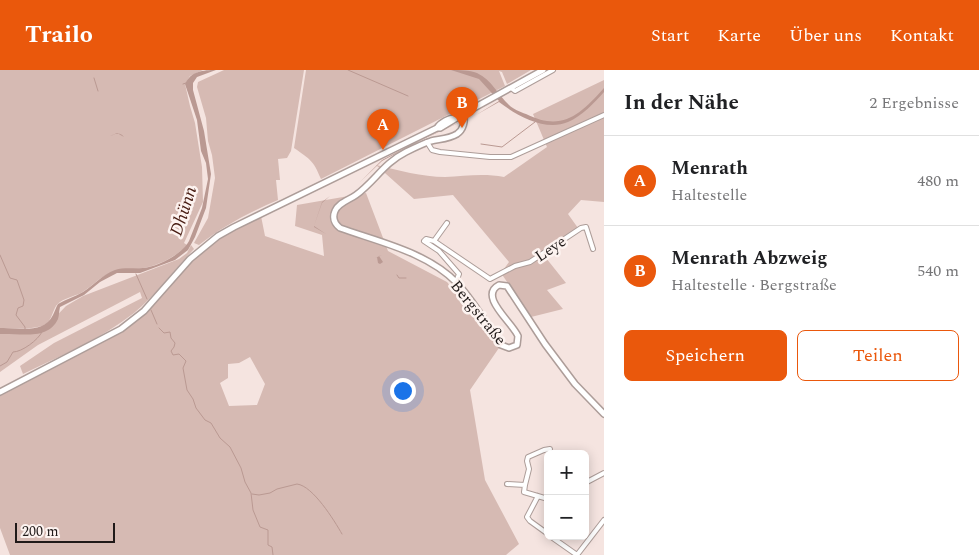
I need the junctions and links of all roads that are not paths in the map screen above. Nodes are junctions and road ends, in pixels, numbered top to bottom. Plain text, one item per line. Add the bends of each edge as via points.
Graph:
1 (543, 70) edge
2 (553, 70) edge
3 (511, 88) junction
4 (463, 114) junction
5 (604, 115) edge
6 (454, 120) junction
7 (461, 130) junction
8 (427, 142) junction
9 (448, 223) dead end
10 (434, 241) junction
11 (593, 249) dead end
12 (456, 282) junction
13 (0, 392) edge
14 (604, 414) edge
15 (550, 449) dead end
16 (604, 473) edge
17 (589, 481) edge
18 (507, 484) dead end
19 (525, 485) junction
20 (538, 496) junction
21 (544, 498) edge
22 (604, 520) edge
23 (544, 532) edge
24 (556, 540) edge
25 (577, 555) edge

1 - 3 street
2 - 3 street via 515,91
3 - 4 street
4 - 6 street
4 - 7 street
5 - 8 street via 511,156 440,152 432,150
6 - 7 street
6 - 13 street via 450,119 234,227 190,259 150,304 121,328
7 - 8 street, Bergstraße via 452,137
8 - 12 street, Bergstraße via 387,163 361,191 338,207 334,219 340,228 418,256
9 - 10 street
10 - 11 street, Leye via 490,279 530,262 581,228 586,228
10 - 12 street via 424,241 454,267 459,274
12 - 14 street, Bergstraße via 502,345 509,348 517,345 518,336 491,293 500,284 507,286 575,384
15 - 19 street via 528,457
16 - 17 street
18 - 19 street
19 - 20 street via 524,492
20 - 21 street
20 - 23 street via 527,517
22 - 25 street
24 - 25 street

